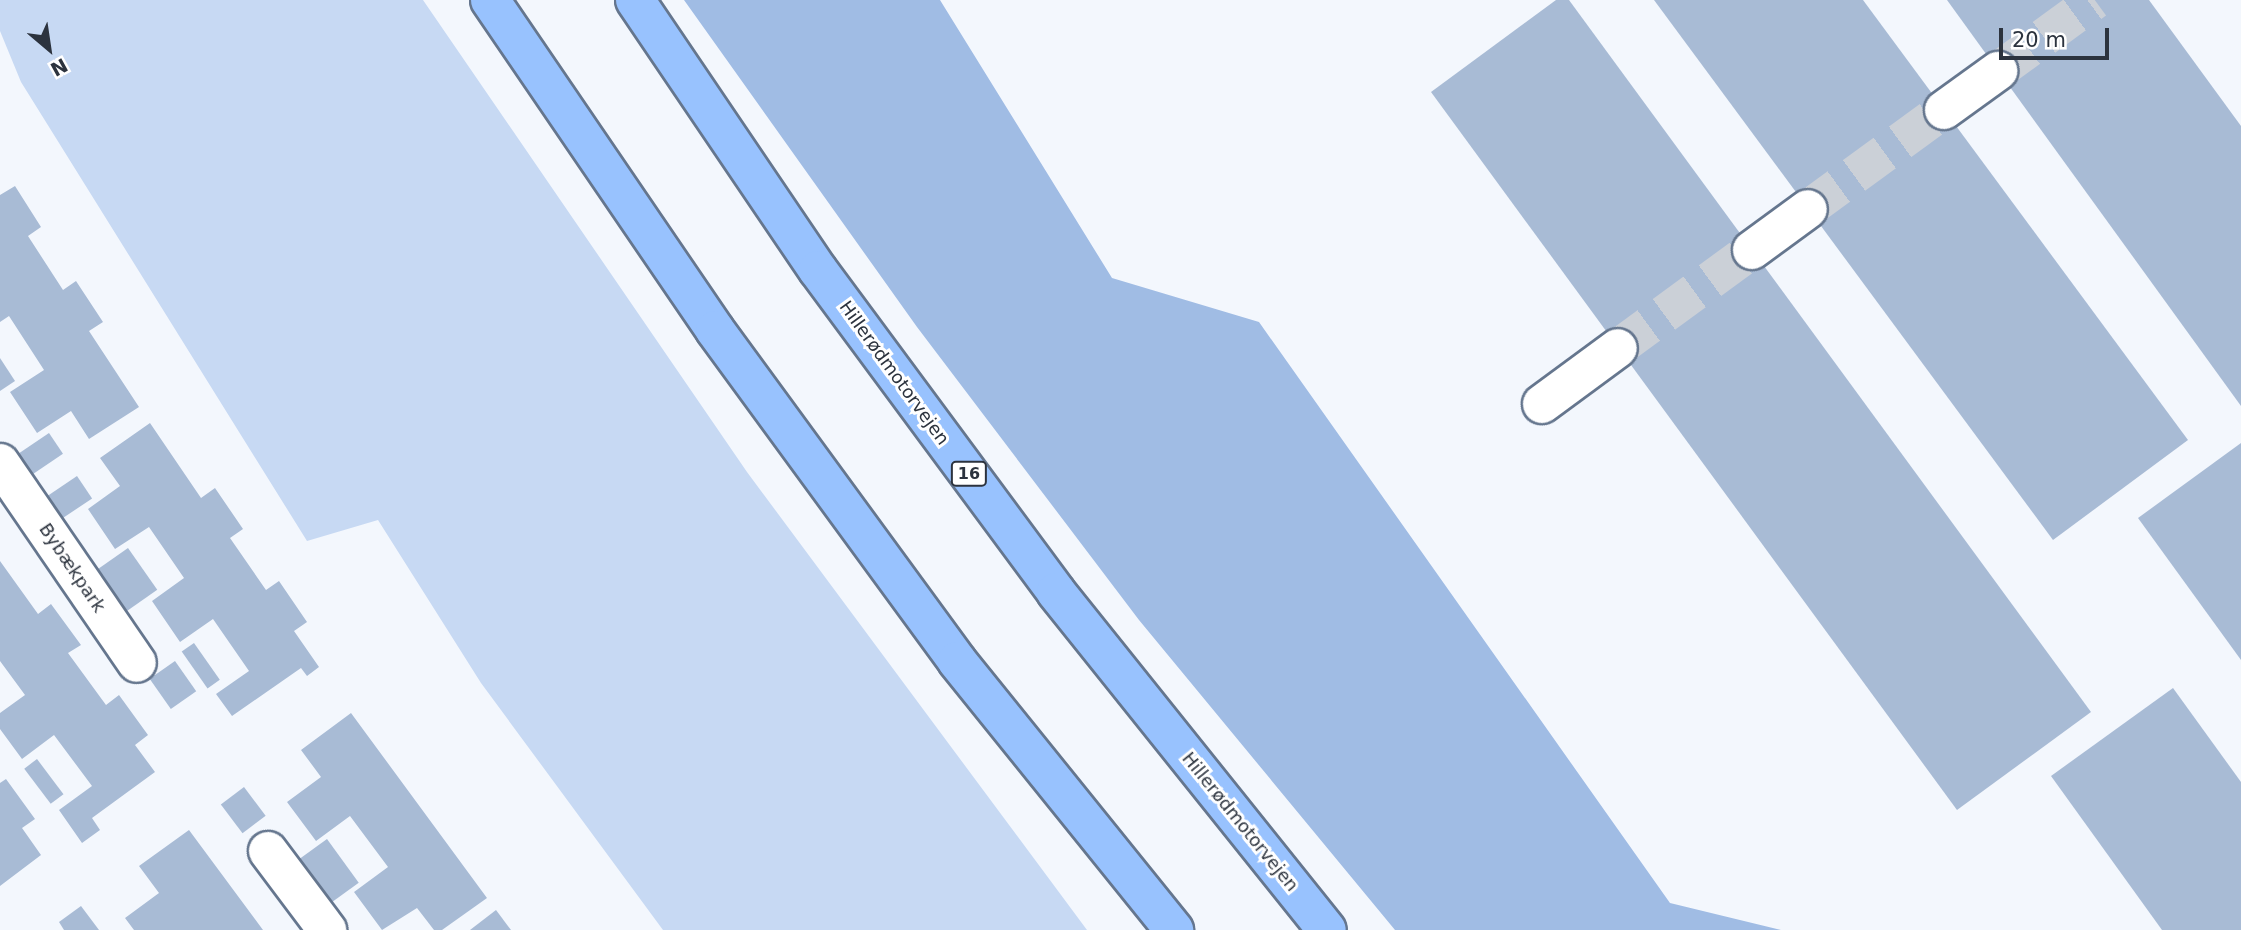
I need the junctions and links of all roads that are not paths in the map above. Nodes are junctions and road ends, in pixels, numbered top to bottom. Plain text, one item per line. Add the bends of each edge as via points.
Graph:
1 (490, 0) edge
2 (635, 0) edge
3 (1998, 71) tunnel mouth
4 (1944, 110) tunnel mouth
5 (1808, 209) tunnel mouth
6 (1752, 250) tunnel mouth
7 (1618, 348) tunnel mouth
8 (1542, 404) dead end
9 (2, 471) edge
10 (137, 663) dead end
11 (268, 851) dead end
12 (327, 930) edge
13 (1174, 930) edge
14 (1327, 930) edge

1 - 13 highway via 715,330 949,650
2 - 14 highway, Hillerødmotorvejen / 16 via 818,270 1056,592
3 - 4 street
5 - 6 street
7 - 8 street
9 - 10 street, Bybækpark
11 - 12 street

